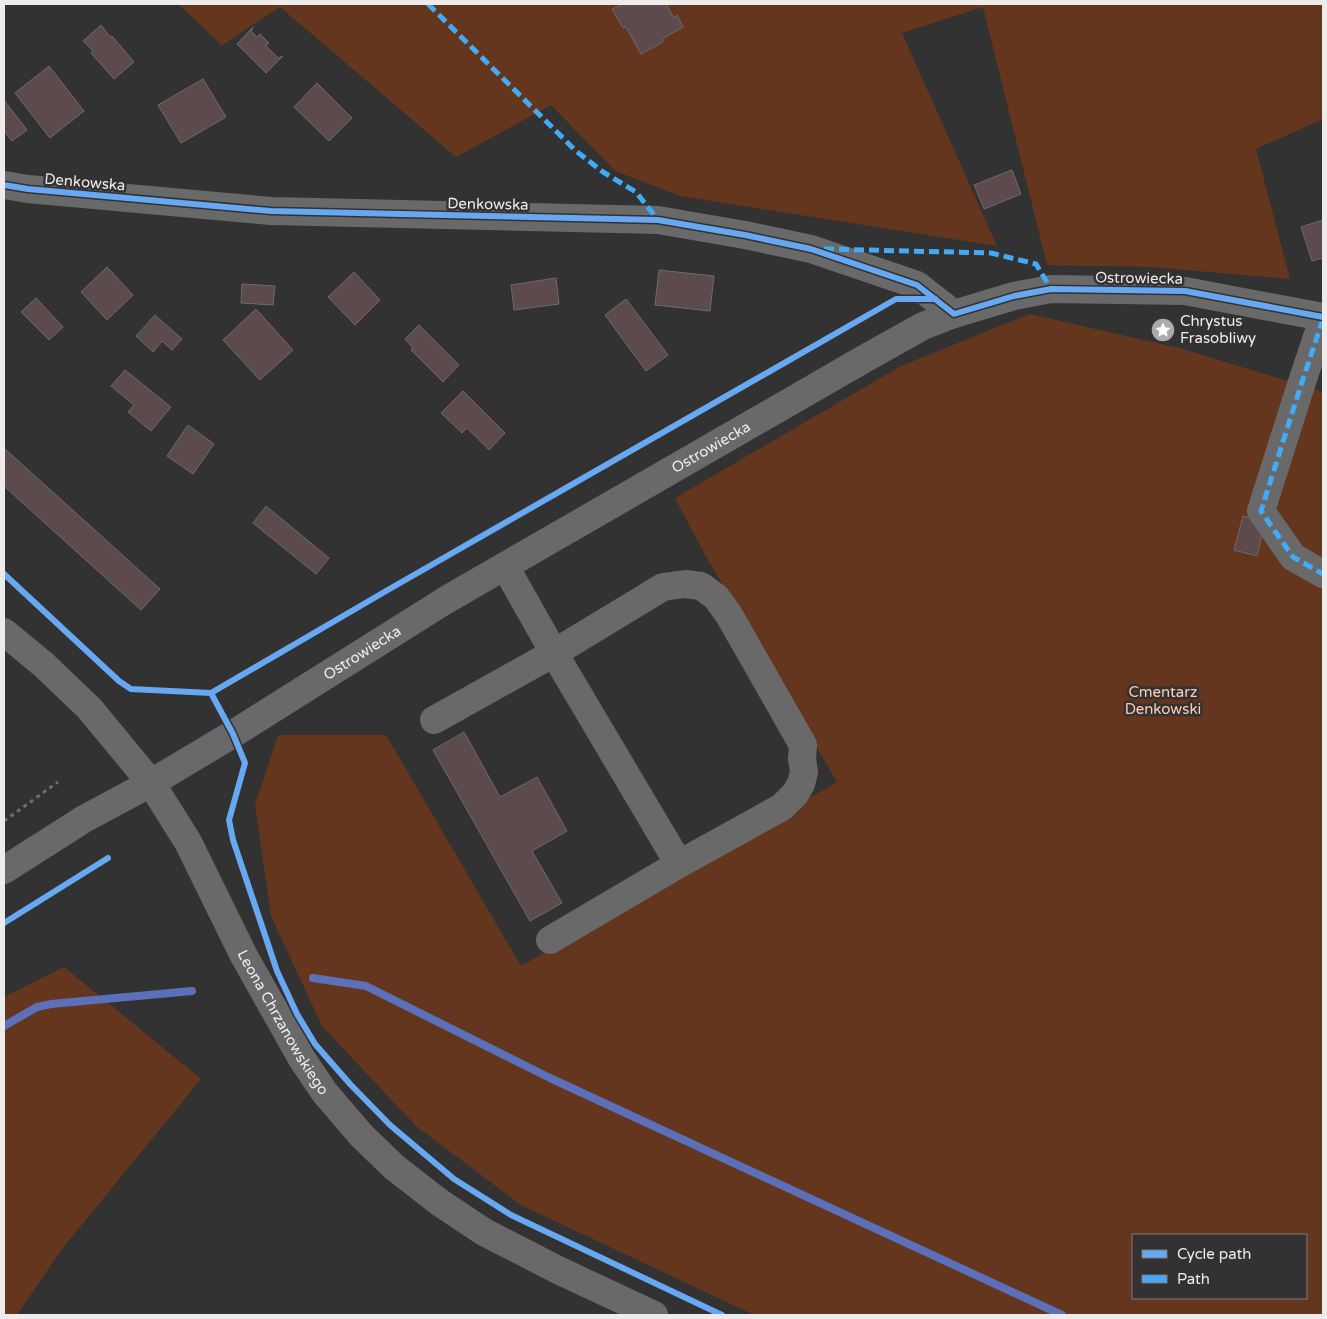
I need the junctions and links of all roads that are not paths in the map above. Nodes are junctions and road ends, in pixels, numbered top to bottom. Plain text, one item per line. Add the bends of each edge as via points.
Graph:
1 (4, 185) edge
2 (954, 314) junction
3 (1323, 318) edge
4 (505, 566) junction
5 (1323, 574) edge
6 (4, 632) edge
7 (554, 653) junction
8 (434, 720) dead end
9 (151, 783) junction
10 (679, 864) junction
11 (4, 870) edge
12 (550, 940) dead end
13 (654, 1315) edge

1 - 2 street, Denkowska via 272,210 658,220 811,249 917,285
2 - 3 street, Ostrowiecka via 1051,288 1185,291
2 - 4 street, Ostrowiecka via 923,326 864,359
3 - 5 street via 1261,511 1293,557
4 - 7 street
4 - 9 street, Ostrowiecka
6 - 9 street, Leona Chrzanowskiego via 89,708
7 - 8 street
7 - 10 street
7 - 10 street via 663,587 701,586 716,597 729,615 803,745 804,772 795,794 782,807
9 - 11 street, Ostrowiecka via 84,818
9 - 13 street, Leona Chrzanowskiego via 188,842 244,956 302,1059 325,1093 361,1135 409,1179 484,1232
10 - 12 street

